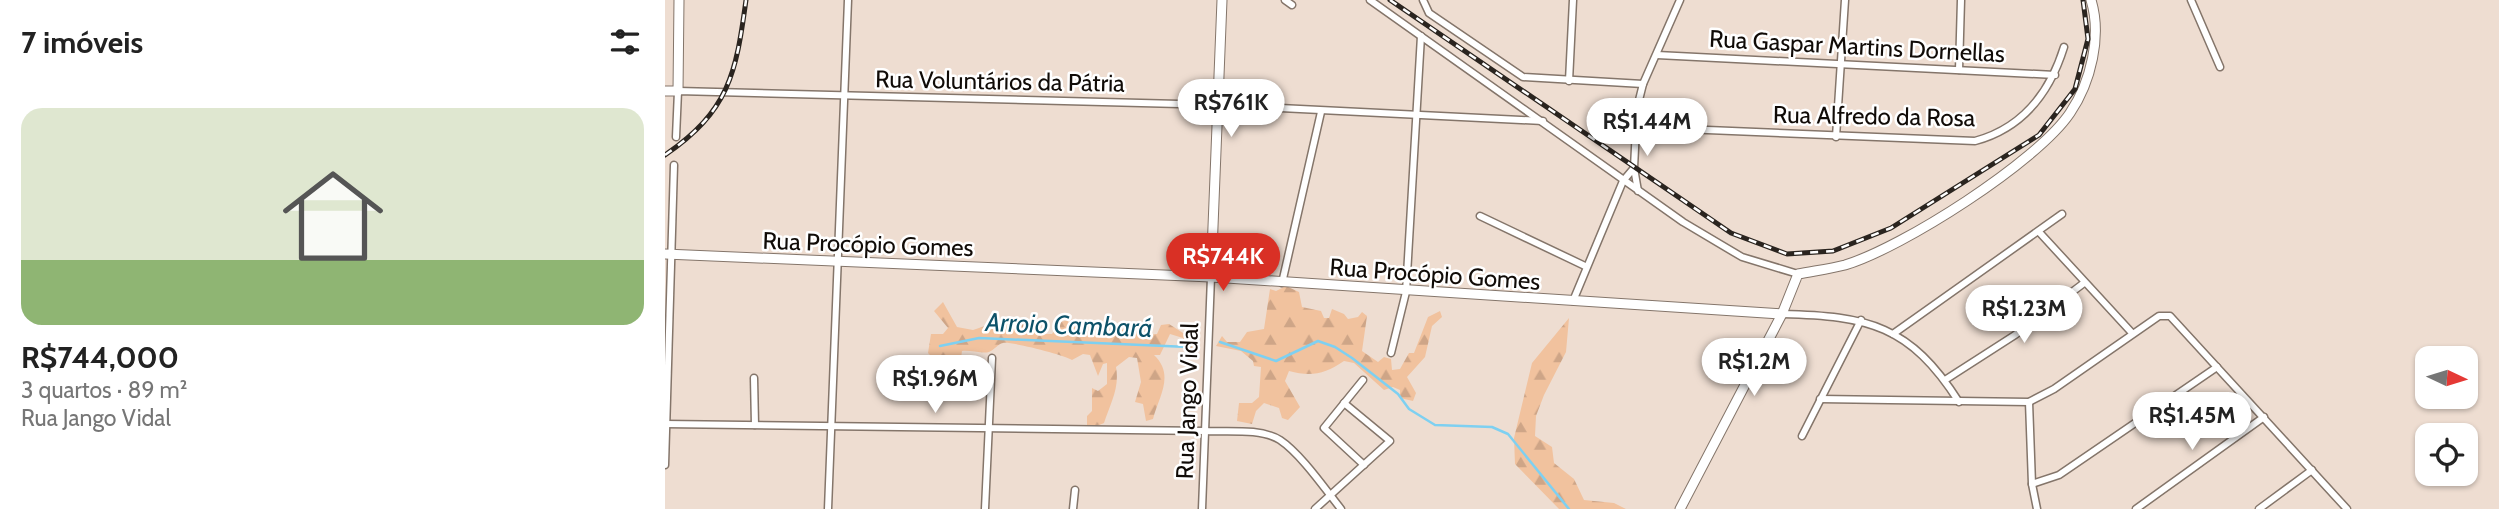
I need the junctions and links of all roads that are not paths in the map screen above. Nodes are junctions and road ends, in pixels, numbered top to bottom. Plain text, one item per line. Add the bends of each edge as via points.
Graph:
1 (679, 0) edge
2 (848, 0) edge
3 (1222, 0) edge
4 (1285, 0) edge
5 (1370, 0) edge
6 (1573, 0) edge
7 (1680, 0) edge
8 (1845, 0) edge
9 (1961, 0) edge
10 (2091, 0) edge
11 (2191, 0) edge
12 (1423, 2) edge
13 (1292, 5) dead end
14 (1421, 36) junction
15 (2064, 47) dead end
16 (1657, 55) junction
17 (1842, 66) junction
18 (2220, 67) dead end
19 (1959, 70) junction
20 (2055, 75) junction
21 (1569, 80) junction
22 (1643, 84) junction
23 (665, 91) edge
24 (678, 92) junction
25 (844, 96) junction
26 (1218, 106) junction
27 (1321, 112) junction
28 (1416, 115) junction
29 (1543, 121) junction
30 (1635, 127) junction
31 (676, 137) dead end
32 (1836, 137) junction
33 (674, 165) dead end
34 (1634, 168) junction
35 (1623, 181) junction
36 (1638, 191) junction
37 (2062, 215) dead end
38 (1480, 216) dead end
39 (2040, 233) junction
40 (667, 254) edge
41 (836, 262) junction
42 (1585, 266) junction
43 (1798, 274) junction
44 (1211, 277) junction
45 (1282, 283) junction
46 (2084, 283) junction
47 (1406, 292) junction
48 (1573, 301) junction
49 (1782, 314) junction
50 (1861, 320) junction
51 (2132, 333) junction
52 (1893, 334) junction
53 (1391, 353) dead end
54 (992, 358) dead end
55 (2217, 367) junction
56 (754, 378) dead end
57 (1363, 380) dead end
58 (1945, 380) junction
59 (1820, 399) junction
60 (1959, 402) junction
61 (2029, 402) junction
62 (1344, 403) junction
63 (2264, 418) junction
64 (666, 424) edge
65 (755, 425) junction
66 (831, 426) junction
67 (988, 430) junction
68 (1205, 431) junction
69 (1803, 436) dead end
70 (665, 465) edge
71 (1364, 466) junction
72 (2312, 470) junction
73 (2032, 484) junction
74 (1075, 491) dead end
75 (1330, 495) junction
76 (828, 509) edge
77 (985, 509) edge
78 (1073, 509) edge
79 (1202, 509) edge
80 (1315, 509) edge
81 (1341, 509) edge
82 (1680, 509) edge
83 (2037, 509) edge
84 (2136, 509) edge
85 (2259, 509) edge
86 (2347, 509) edge

1 - 24 street
2 - 25 street
3 - 26 street, Rua Jango Vidal
4 - 13 street
5 - 14 street
6 - 21 street
7 - 16 street
8 - 17 street
9 - 19 street
10 - 43 street via 2092,60 2070,114 2042,144 1905,237 1845,265
11 - 18 street
12 - 21 street via 1429,13 1523,77
14 - 28 street
14 - 29 street
15 - 20 street, Rua Alfredo da Rosa
16 - 17 street, Rua Gaspar Martins Dornellas
16 - 22 street
17 - 19 street, Rua Gaspar Martins Dornellas
17 - 32 street
19 - 20 street, Rua Gaspar Martins Dornellas
20 - 32 street, Rua Alfredo da Rosa via 2020,119 1993,136 1975,141
21 - 22 street
22 - 30 street
23 - 24 street, Rua Voluntários da Pátria
24 - 25 street, Rua Voluntários da Pátria
24 - 31 street
25 - 26 street, Rua Voluntários da Pátria
25 - 41 street
26 - 27 street, Rua Voluntários da Pátria
26 - 44 street, Rua Jango Vidal
27 - 28 street, Rua Voluntários da Pátria
27 - 45 street
28 - 29 street, Rua Voluntários da Pátria
28 - 47 street
29 - 35 street
30 - 32 street, Rua Alfredo da Rosa
30 - 34 street
33 - 40 street
34 - 35 street
34 - 36 street
35 - 36 street
35 - 42 street
36 - 43 street via 1727,250
37 - 39 street
38 - 42 street
39 - 46 street
39 - 52 street
40 - 41 street, Rua Procópio Gomes
40 - 64 street
41 - 44 street, Rua Procópio Gomes
41 - 66 street
42 - 48 street
43 - 49 street
44 - 45 street, Rua Procópio Gomes
44 - 68 street, Rua Jango Vidal
45 - 47 street, Rua Procópio Gomes
46 - 51 street
46 - 58 street
47 - 48 street, Rua Procópio Gomes
47 - 53 street
48 - 49 street, Rua Procópio Gomes
49 - 50 street, Rua Procópio Gomes
49 - 82 street
50 - 52 street, Rua Procópio Gomes
50 - 59 street
51 - 55 street via 2159,316 2170,316
51 - 61 street
52 - 58 street, Rua Procópio Gomes via 1920,352
54 - 67 street
55 - 63 street
55 - 73 street via 2059,475
56 - 65 street
57 - 62 street
58 - 60 street, Rua Procópio Gomes
59 - 60 street
59 - 69 street
60 - 61 street
61 - 73 street
62 - 71 street via 1324,428
62 - 71 street via 1389,438
63 - 72 street
63 - 84 street
64 - 65 street
64 - 70 street
65 - 66 street
66 - 67 street
66 - 76 street
67 - 68 street
67 - 77 street
68 - 75 street via 1279,439
68 - 79 street, Rua Jango Vidal
71 - 75 street
72 - 85 street
72 - 86 street
73 - 83 street
74 - 78 street
75 - 80 street
75 - 81 street

